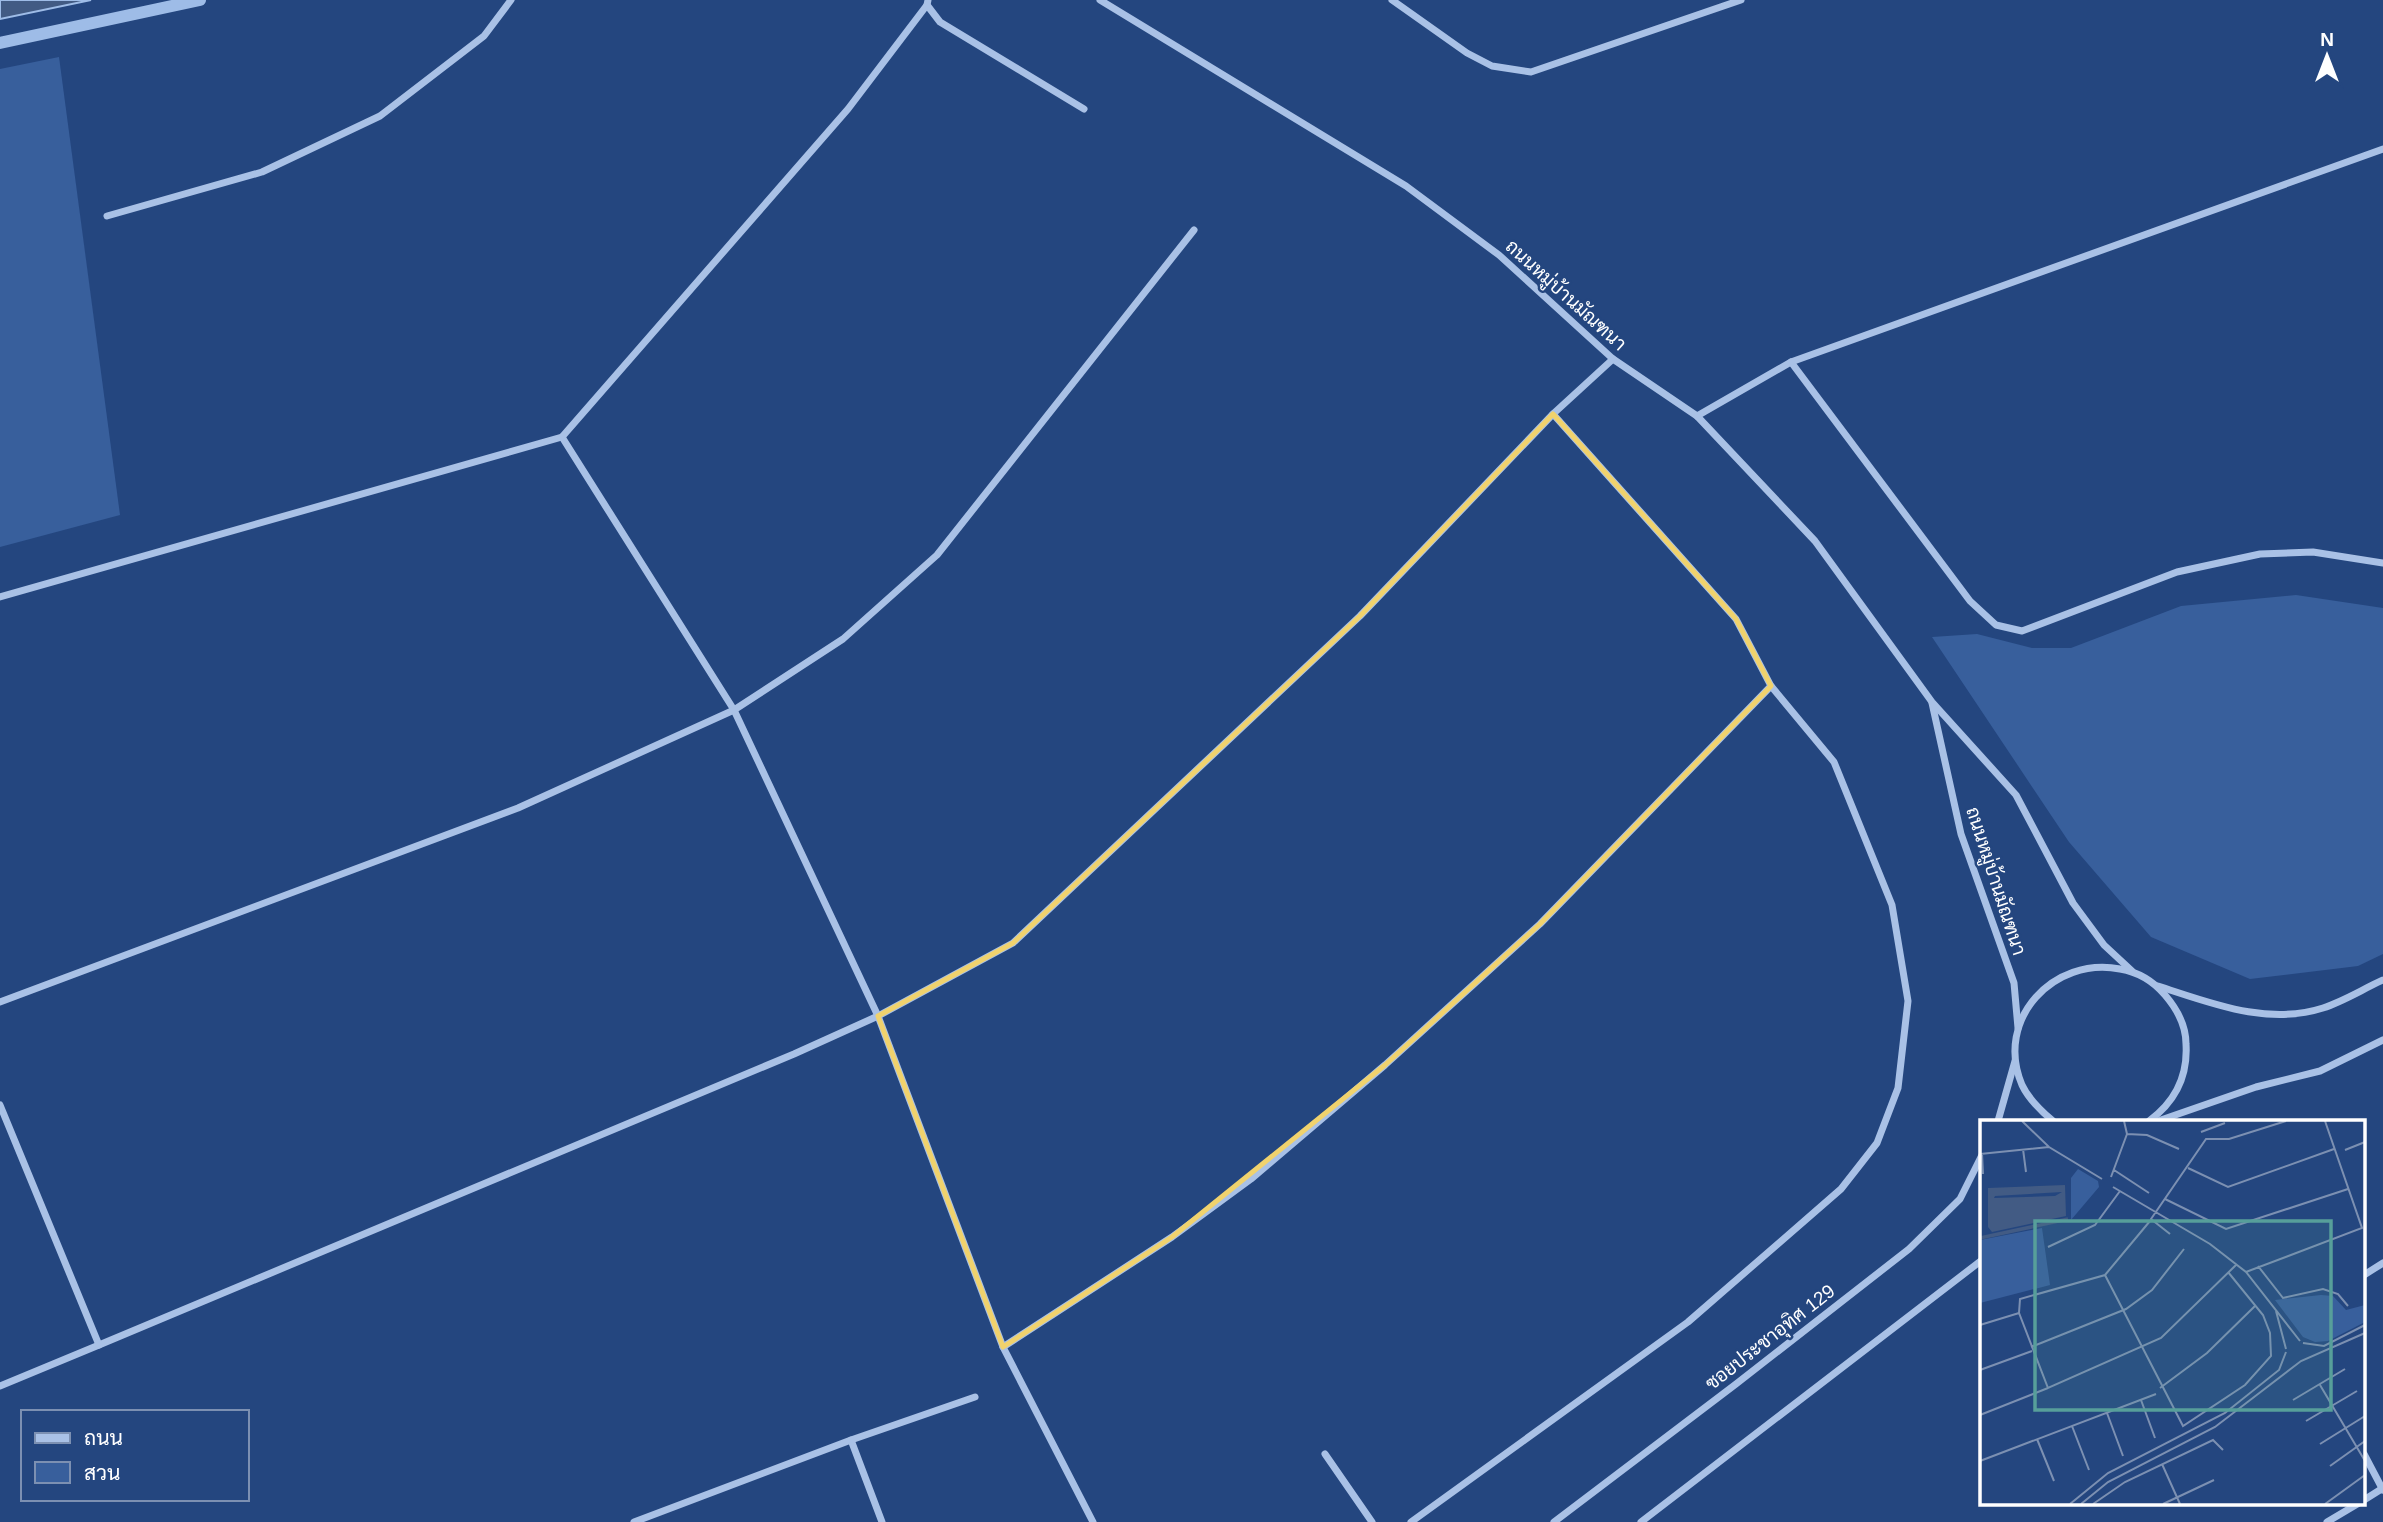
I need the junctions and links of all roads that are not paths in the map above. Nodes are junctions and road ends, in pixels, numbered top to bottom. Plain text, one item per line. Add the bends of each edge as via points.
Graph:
1 (511, 0) edge
2 (1100, 0) edge
3 (1392, 0) edge
4 (1741, 0) edge
5 (927, 2) edge
6 (1084, 110) dead end
7 (2383, 149) edge
8 (107, 216) dead end
9 (1194, 230) dead end
10 (1613, 359) junction
11 (1791, 362) junction
12 (1553, 414) junction
13 (1697, 416) junction
14 (562, 437) junction
15 (2383, 563) edge
16 (0, 597) edge
17 (1771, 686) junction
18 (1932, 702) junction
19 (734, 710) junction
20 (2132, 971) junction
21 (2383, 980) edge
22 (2157, 986) junction
23 (0, 1002) edge
24 (878, 1016) junction
25 (2018, 1030) junction
26 (2383, 1040) edge
27 (2016, 1058) junction
28 (0, 1105) edge
29 (1998, 1120) edge
30 (2052, 1120) edge
31 (2150, 1120) edge
32 (2161, 1120) edge
33 (1980, 1159) edge
34 (1980, 1262) edge
35 (2383, 1263) edge
36 (2366, 1274) edge
37 (100, 1345) junction
38 (1003, 1347) junction
39 (0, 1385) edge
40 (975, 1397) dead end
41 (850, 1440) junction
42 (1325, 1454) dead end
43 (2366, 1458) edge
44 (2383, 1489) edge
45 (2366, 1499) edge
46 (2357, 1504) edge
47 (634, 1522) edge
48 (882, 1522) edge
49 (1093, 1522) edge
50 (1372, 1522) edge
51 (1411, 1522) edge
52 (1554, 1522) edge
53 (1641, 1522) edge
54 (2327, 1522) edge

1 - 8 street via 484,36 380,116 262,172
2 - 10 street, ถนนหมู่บ้านมัณฑนา via 1406,186 1499,255
3 - 4 street via 1492,66 1531,72
5 - 6 street via 940,23
5 - 14 street via 848,109
7 - 11 street
9 - 19 street via 937,555 842,639
10 - 12 street
10 - 13 street, ถนนหมู่บ้านมัณฑนา
11 - 13 street
11 - 15 street via 1970,601 1996,625 2022,631 2177,572 2260,554 2312,552
12 - 17 street via 1736,619
12 - 24 street via 1360,616 1013,943
13 - 18 street, ถนนหมู่บ้านมัณฑนา via 1815,541
14 - 16 street
14 - 19 street
17 - 38 street via 1540,924 1385,1065 1251,1179 1172,1237
17 - 51 street via 1834,762 1892,905 1908,1001 1898,1088 1877,1143 1841,1189 1688,1322
18 - 20 street, ถนนหมู่บ้านมัณฑนา via 2016,795 2073,903
18 - 25 street, ถนนหมู่บ้านมัณฑนา via 1961,834 2014,983
19 - 23 street via 518,807
19 - 24 street
20 - 22 street
20 - 25 street via 2104,966 2075,970 2050,983 2030,1003
21 - 22 street via 2323,1007 2290,1014 2250,1013
22 - 31 street via 2175,1007 2186,1033 2187,1061 2179,1088
24 - 37 street
24 - 38 street
25 - 27 street
26 - 32 street via 2320,1071 2256,1087
27 - 29 street
27 - 30 street via 2022,1085
28 - 37 street
33 - 52 street, ซอยประชาอุทิศ 129 via 1960,1199 1909,1249
34 - 53 street
35 - 36 street
37 - 39 street
38 - 49 street
40 - 41 street
41 - 47 street
41 - 48 street
42 - 50 street
43 - 44 street
44 - 45 street
46 - 54 street

